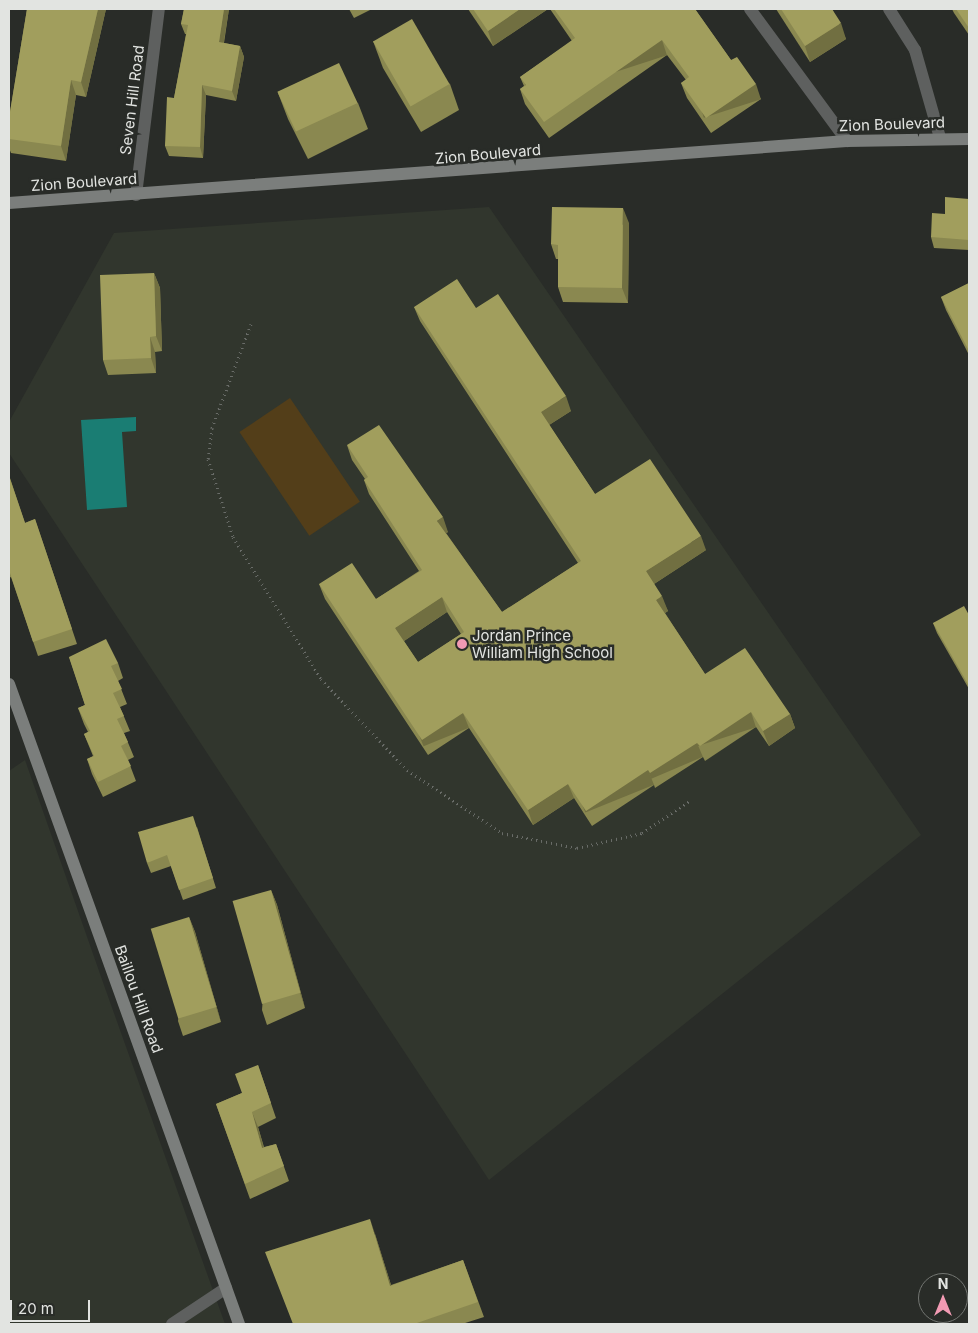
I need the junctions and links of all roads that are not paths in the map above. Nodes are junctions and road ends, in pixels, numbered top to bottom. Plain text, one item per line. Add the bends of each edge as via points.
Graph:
1 (159, 9) edge
2 (750, 9) edge
3 (889, 9) edge
4 (940, 138) junction
5 (969, 140) edge
6 (847, 141) junction
7 (136, 195) junction
8 (9, 203) edge
9 (9, 684) edge
10 (226, 1288) junction
11 (172, 1324) edge
12 (239, 1324) edge

1 - 7 street, Seven Hill Road
2 - 6 street
3 - 4 street via 915,50
4 - 5 main road, Zion Boulevard
4 - 6 main road, Zion Boulevard
6 - 7 main road, Zion Boulevard
7 - 8 main road, Zion Boulevard
9 - 10 main road, Baillou Hill Road
10 - 11 street
10 - 12 main road, Baillou Hill Road

